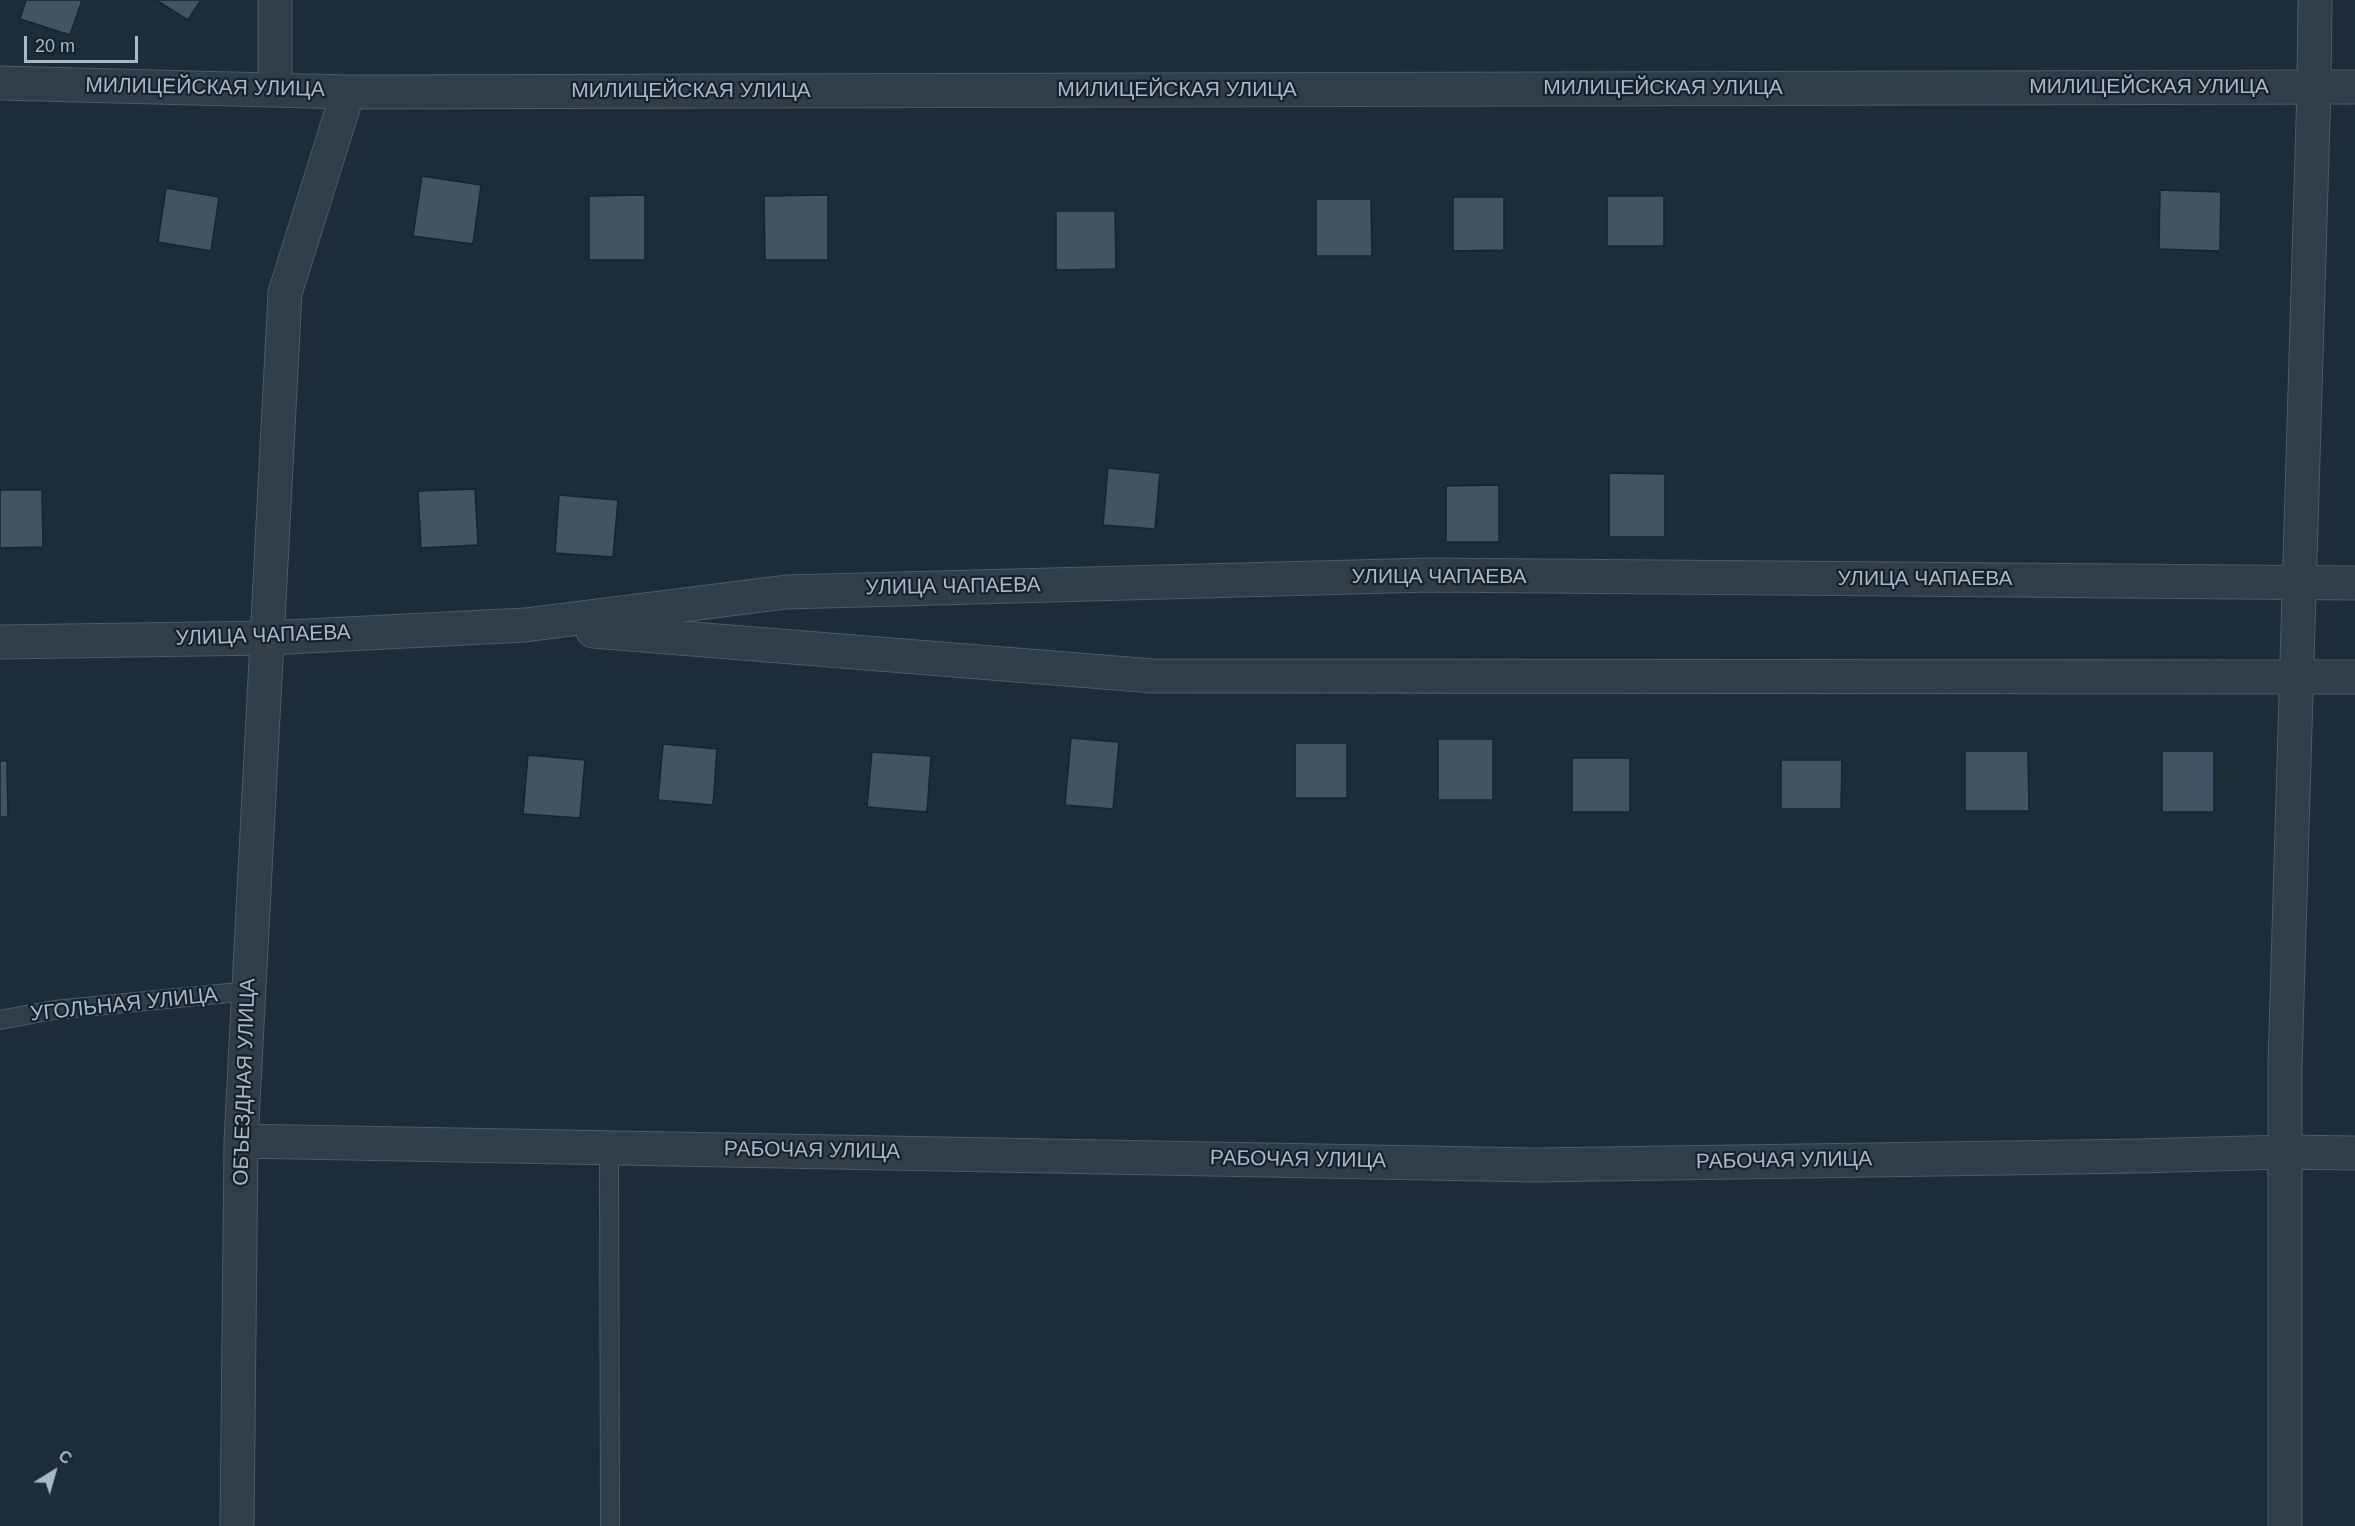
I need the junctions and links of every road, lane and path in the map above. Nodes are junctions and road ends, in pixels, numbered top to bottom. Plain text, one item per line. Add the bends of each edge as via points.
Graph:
1 (275, 0) edge
2 (2315, 0) edge
3 (0, 83) edge
4 (2314, 87) junction
5 (2355, 87) edge
6 (275, 90) junction
7 (348, 92) junction
8 (2299, 583) junction
9 (2355, 583) edge
10 (525, 625) junction
11 (267, 638) junction
12 (0, 642) edge
13 (2297, 676) junction
14 (2355, 677) edge
15 (249, 991) junction
16 (0, 1020) edge
17 (241, 1141) junction
18 (609, 1147) junction
19 (2285, 1152) junction
20 (2355, 1153) edge
21 (237, 1526) edge
22 (610, 1526) edge
23 (2285, 1526) edge

1 - 6 street
2 - 4 street
3 - 6 street, МИЛИЦЕЙСКАЯ УЛИЦА
4 - 5 street, МИЛИЦЕЙСКАЯ УЛИЦА
4 - 7 street, МИЛИЦЕЙСКАЯ УЛИЦА
4 - 8 street
6 - 7 street, МИЛИЦЕЙСКАЯ УЛИЦА
7 - 11 street, ОБЪЕЗДНАЯ УЛИЦА via 285,292
8 - 9 street, УЛИЦА ЧАПАЕВА
8 - 10 street, УЛИЦА ЧАПАЕВА via 1429,575 786,592
8 - 13 street
10 - 11 street, УЛИЦА ЧАПАЕВА
10 - 13 street, УЛИЦА ЧАПАЕВА via 1153,676
11 - 12 street, УЛИЦА ЧАПАЕВА
11 - 15 street, ОБЪЕЗДНАЯ УЛИЦА
13 - 14 street, УЛИЦА ЧАПАЕВА
13 - 19 street
15 - 16 lane, УГОЛЬНАЯ УЛИЦА via 54,1010
15 - 17 street, ОБЪЕЗДНАЯ УЛИЦА
17 - 18 street, РАБОЧАЯ УЛИЦА
17 - 21 street, ОБЪЕЗДНАЯ УЛИЦА
18 - 19 street, РАБОЧАЯ УЛИЦА via 1535,1165
18 - 22 lane
19 - 20 street, РАБОЧАЯ УЛИЦА
19 - 23 street

